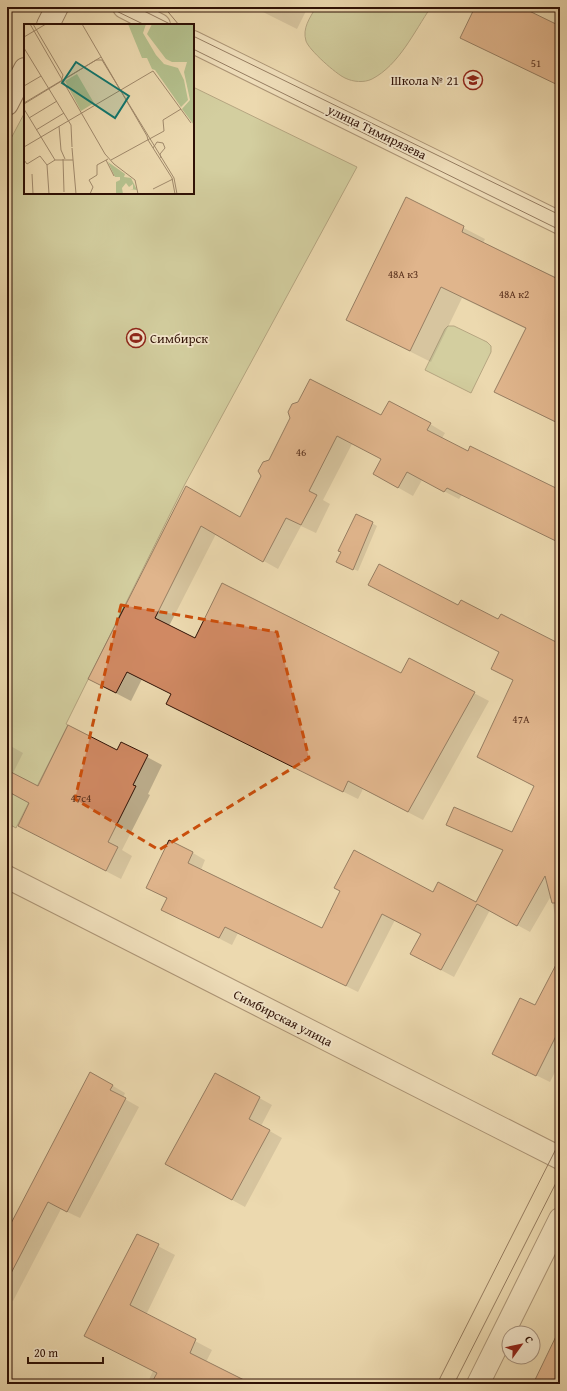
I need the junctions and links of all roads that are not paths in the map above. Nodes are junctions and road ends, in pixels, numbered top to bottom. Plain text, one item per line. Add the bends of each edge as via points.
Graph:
1 (57, 7) edge
2 (124, 7) edge
3 (48, 24) edge
4 (157, 24) edge
5 (194, 42) edge
6 (24, 71) edge
7 (7, 104) edge
8 (560, 223) edge
9 (7, 877) edge
10 (560, 1158) edge
11 (560, 1219) edge
12 (478, 1384) edge

1 - 3 street
2 - 4 street
5 - 8 street, улица Тимирязева
6 - 7 street
9 - 10 street, Симбирская улица
11 - 12 street

